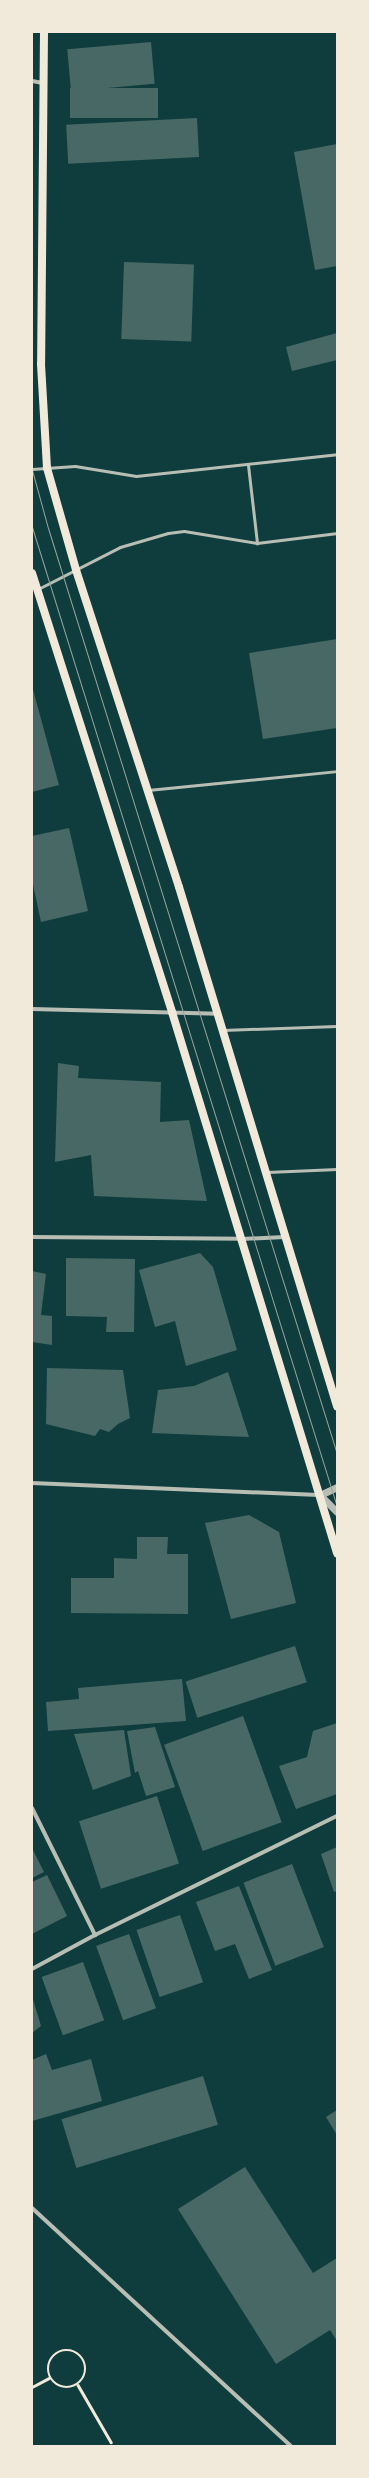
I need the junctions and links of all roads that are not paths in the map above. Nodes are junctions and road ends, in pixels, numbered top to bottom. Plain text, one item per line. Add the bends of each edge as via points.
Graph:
1 (44, 32) edge
2 (32, 81) edge
3 (43, 83) junction
4 (337, 454) edge
5 (248, 465) junction
6 (47, 468) junction
7 (32, 469) edge
8 (337, 533) edge
9 (257, 542) junction
10 (76, 570) junction
11 (32, 573) edge
12 (37, 590) junction
13 (337, 771) edge
14 (148, 790) junction
15 (32, 1009) edge
16 (172, 1012) junction
17 (218, 1014) junction
18 (337, 1026) edge
19 (223, 1030) junction
20 (337, 1169) edge
21 (266, 1172) junction
22 (32, 1237) edge
23 (285, 1237) junction
24 (242, 1239) junction
25 (337, 1406) edge
26 (32, 1483) edge
27 (337, 1487) edge
28 (320, 1495) junction
29 (337, 1512) edge
30 (337, 1553) edge
31 (32, 1808) edge
32 (337, 1816) edge
33 (95, 1935) junction
34 (32, 1969) edge
35 (32, 2208) edge
36 (291, 2446) edge

1 - 3 main road
2 - 3 street
3 - 6 main road via 42,364
4 - 5 lane
5 - 6 lane via 136,476 75,466
5 - 9 lane
6 - 7 lane
6 - 10 main road
8 - 9 lane
9 - 10 lane via 184,531 168,533 120,547
10 - 12 lane
10 - 14 main road
11 - 12 main road
12 - 16 main road
13 - 14 lane
14 - 17 main road
15 - 16 street
16 - 17 street
16 - 24 main road
17 - 19 main road
18 - 19 lane
19 - 21 main road
20 - 21 lane
21 - 23 main road
22 - 24 street
23 - 24 street
23 - 25 main road
24 - 28 main road
26 - 28 street
27 - 28 street
28 - 29 street
28 - 30 main road
31 - 33 street
32 - 33 street
33 - 34 street
35 - 36 street

